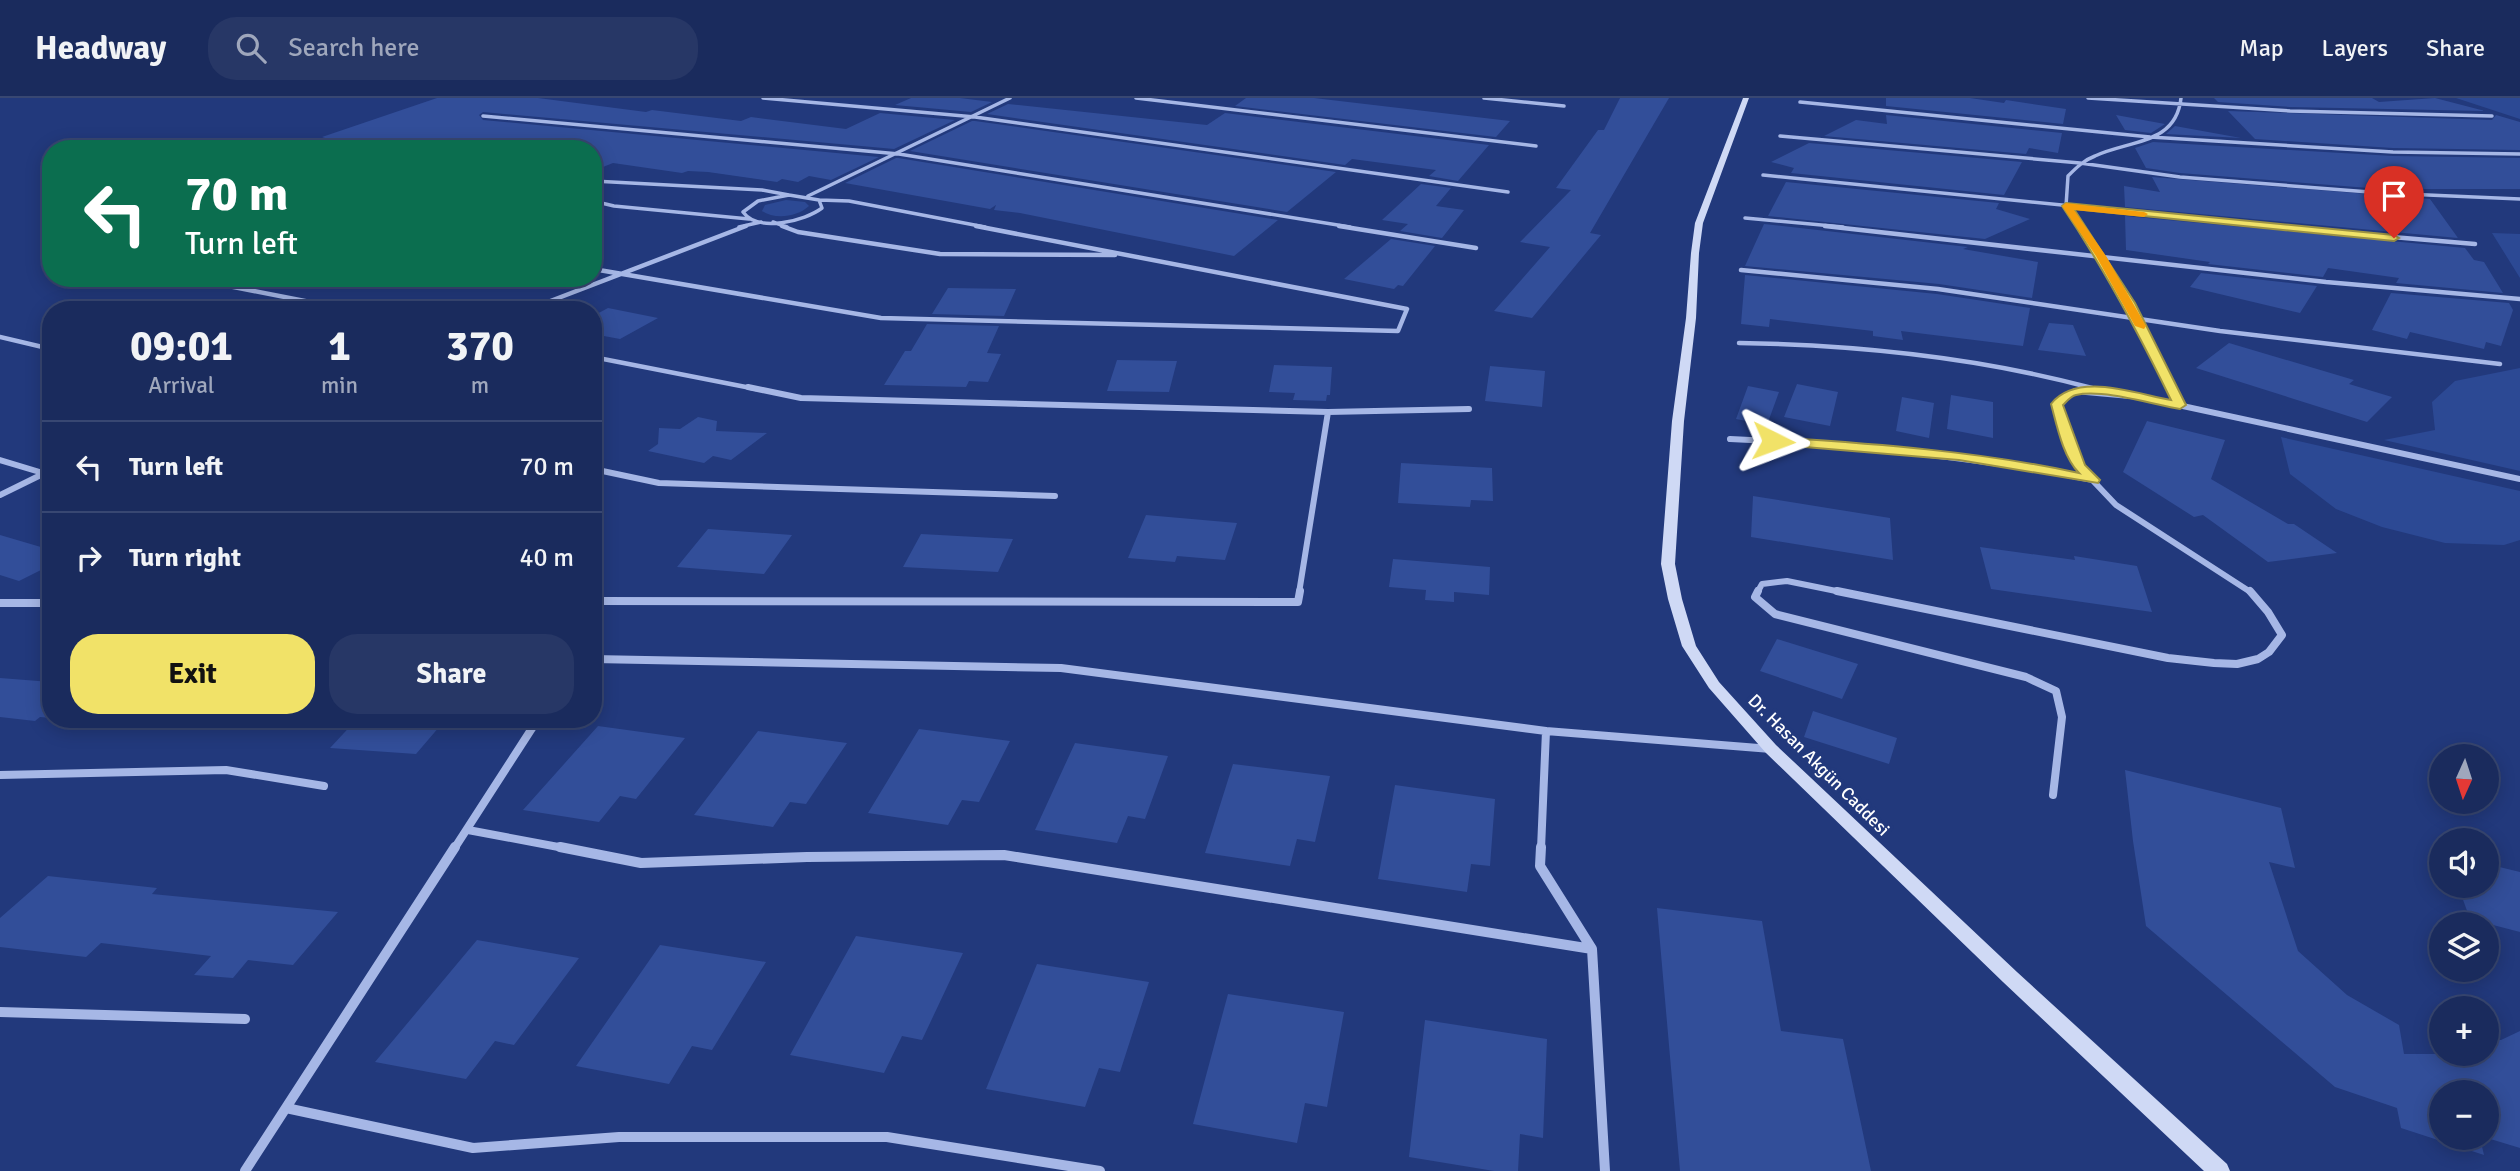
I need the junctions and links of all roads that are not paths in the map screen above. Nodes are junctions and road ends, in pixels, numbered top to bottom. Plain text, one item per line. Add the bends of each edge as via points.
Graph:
1 (763, 98) edge
2 (1010, 98) edge
3 (1136, 98) edge
4 (1484, 98) edge
5 (1746, 98) edge
6 (2088, 98) edge
7 (2181, 98) edge
8 (1800, 102) dead end
9 (1564, 106) dead end
10 (2182, 107) junction
11 (483, 116) dead end
12 (2492, 116) dead end
13 (975, 117) junction
14 (1780, 136) dead end
15 (2150, 137) junction
16 (1536, 146) dead end
17 (899, 154) junction
18 (2520, 154) edge
19 (2080, 163) junction
20 (1763, 175) dead end
21 (602, 181) edge
22 (1507, 192) dead end
23 (789, 195) junction
24 (808, 196) junction
25 (2520, 199) edge
26 (819, 200) junction
27 (602, 203) edge
28 (2066, 206) junction
29 (1745, 218) dead end
30 (751, 219) junction
31 (761, 222) junction
32 (773, 222) junction
33 (2475, 244) dead end
34 (1476, 248) dead end
35 (1135, 256) junction
36 (2101, 256) junction
37 (602, 270) edge
38 (1741, 270) dead end
39 (618, 273) junction
40 (602, 280) edge
41 (234, 287) edge
42 (584, 287) edge
43 (2520, 299) edge
44 (305, 301) edge
45 (549, 301) edge
46 (2136, 319) junction
47 (0, 337) edge
48 (1739, 343) dead end
49 (42, 347) edge
50 (602, 359) edge
51 (2500, 364) dead end
52 (2103, 391) junction
53 (2180, 405) junction
54 (1469, 409) dead end
55 (1328, 412) junction
56 (1730, 439) dead end
57 (0, 460) edge
58 (602, 470) edge
59 (42, 471) edge
60 (42, 476) edge
61 (2520, 479) edge
62 (2093, 480) junction
63 (0, 495) edge
64 (1055, 496) dead end
65 (602, 601) edge
66 (0, 603) edge
67 (42, 603) edge
68 (602, 659) edge
69 (532, 728) edge
70 (1546, 731) junction
71 (1771, 749) junction
72 (0, 775) edge
73 (324, 786) dead end
74 (2053, 796) dead end
75 (468, 831) junction
76 (1592, 949) junction
77 (0, 1012) edge
78 (245, 1019) dead end
79 (286, 1108) junction
80 (245, 1171) edge
81 (1100, 1171) edge
82 (1605, 1171) edge
83 (2219, 1171) edge

1 - 13 street
2 - 13 street
3 - 16 street
4 - 9 street
5 - 71 street, Dr. Hasan Akgün Caddesi via 1699,223 1668,564 1689,646 1714,685
6 - 10 street
7 - 10 street
8 - 15 street
10 - 12 street
10 - 15 street via 2168,130
11 - 17 street
13 - 17 street
13 - 22 street
14 - 19 street
15 - 18 street via 2393,152
15 - 19 street
17 - 24 street
17 - 34 street
19 - 25 street via 2193,178
19 - 28 street via 2068,176
20 - 28 street
21 - 23 street
23 - 24 street
23 - 30 street via 746,207 743,212
24 - 26 street
26 - 32 street via 822,208 810,216
26 - 35 street via 849,201
27 - 30 street
28 - 33 street
28 - 36 street
29 - 36 street
30 - 31 street
31 - 32 street
31 - 39 street
32 - 35 street via 798,232 940,254
35 - 39 street via 1407,309 1398,331 881,318
36 - 43 street via 2396,290
36 - 46 street
37 - 39 street
38 - 46 street via 1938,289
39 - 40 street
41 - 44 street
42 - 45 street
46 - 51 street
46 - 53 street
47 - 49 street
48 - 52 street via 1856,348 1962,360 2048,375
50 - 55 street via 801,398
52 - 53 street
52 - 62 street via 2074,391 2057,404 2079,466
53 - 61 street
54 - 55 street
55 - 65 street via 1298,602
56 - 62 street via 1931,453
57 - 59 street
58 - 64 street via 659,483
60 - 63 street
62 - 74 street via 2116,505 2250,591 2282,635 2274,648 2258,659 2231,663 2168,658 1787,581 1762,584 1755,597 1775,614 2026,677 2056,691 2062,717
66 - 67 street
68 - 70 street via 1061,668
69 - 75 street
70 - 71 street
70 - 76 street via 1540,866
71 - 83 street, Dr. Hasan Akgün Caddesi
72 - 73 street via 226,770
75 - 76 street via 641,863 1004,855
75 - 79 street
76 - 82 street
77 - 78 street
79 - 80 street
79 - 81 street via 473,1148 619,1137 887,1137

